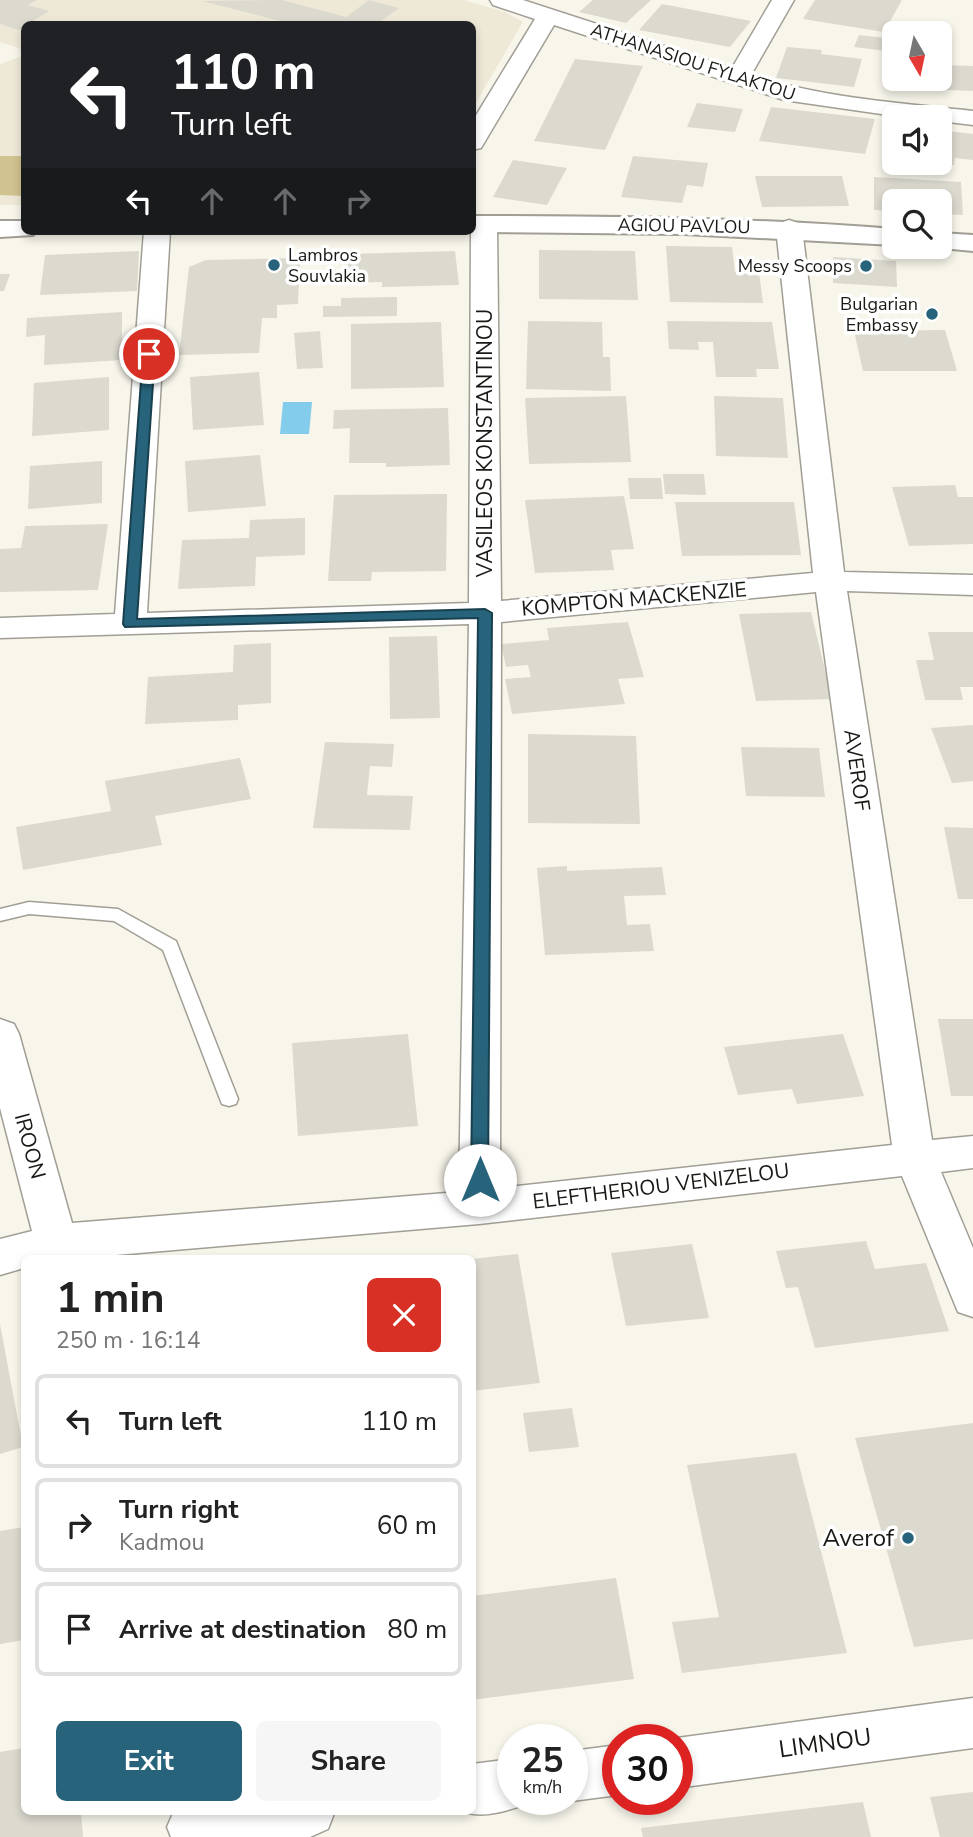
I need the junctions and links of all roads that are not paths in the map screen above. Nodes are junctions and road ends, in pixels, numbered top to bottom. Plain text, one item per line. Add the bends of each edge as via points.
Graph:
1 (501, 0) edge
2 (783, 0) edge
3 (548, 16) junction
4 (737, 79) junction
5 (973, 118) edge
6 (476, 136) edge
7 (478, 224) edge
8 (0, 229) edge
9 (21, 229) edge
10 (789, 229) junction
11 (158, 235) edge
12 (882, 236) edge
13 (952, 242) edge
14 (973, 243) edge
15 (830, 581) junction
16 (973, 585) edge
17 (485, 613) junction
18 (130, 624) junction
19 (0, 628) edge
20 (0, 915) edge
21 (0, 1034) edge
22 (229, 1099) dead end
23 (973, 1152) edge
24 (914, 1157) junction
25 (479, 1207) junction
26 (58, 1250) edge
27 (0, 1257) edge
28 (973, 1299) edge
29 (973, 1723) edge
30 (693, 1761) edge
31 (497, 1786) edge
32 (476, 1789) edge
33 (277, 1815) edge
34 (193, 1825) edge

1 - 3 street, ATHANASIOU FYLAKTOU
2 - 4 street
3 - 4 street, ATHANASIOU FYLAKTOU
3 - 6 street
4 - 5 street, ATHANASIOU FYLAKTOU via 813,99
7 - 10 main road, AGIOU PAVLOU
7 - 17 street, VASILEOS KONSTANTINOU
8 - 9 main road
10 - 12 main road, AGIOU PAVLOU
10 - 15 street, AVEROF
11 - 18 street
13 - 14 main road
15 - 16 street, KOMPTON MACKENZIE
15 - 17 street, KOMPTON MACKENZIE
15 - 24 street, AVEROF
17 - 18 street, KOMPTON MACKENZIE
17 - 25 street, VASILEOS KONSTANTINOU
18 - 19 street, KOMPTON MACKENZIE
20 - 22 lane via 29,908 118,915 170,946
21 - 26 street, IROON
23 - 24 street, ELEFTHERIOU VENIZELOU
24 - 25 street, ELEFTHERIOU VENIZELOU
24 - 28 street, AVEROF
25 - 26 street, ELEFTHERIOU VENIZELOU
26 - 27 street, ELEFTHERIOU VENIZELOU
29 - 30 street, LIMNOU
31 - 32 street
33 - 34 street

